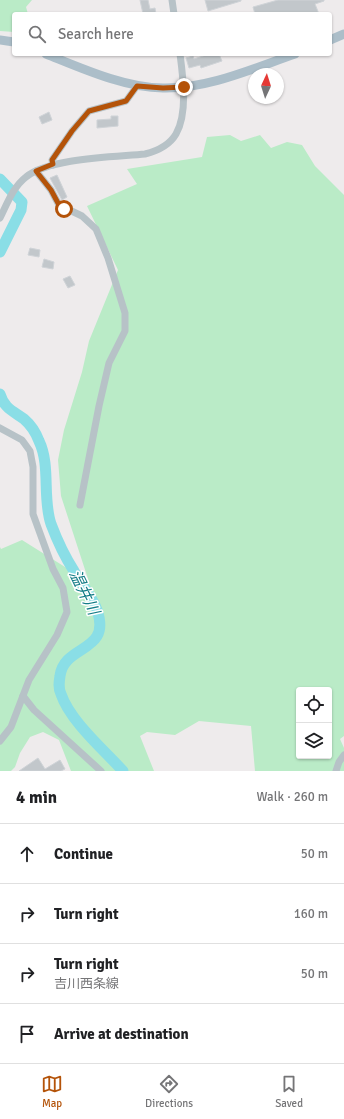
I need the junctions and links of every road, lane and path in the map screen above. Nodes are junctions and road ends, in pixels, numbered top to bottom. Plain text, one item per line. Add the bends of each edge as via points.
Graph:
1 (172, 0) edge
2 (174, 12) edge
3 (344, 34) edge
4 (332, 39) edge
5 (0, 40) edge
6 (12, 42) edge
7 (51, 56) edge
8 (180, 56) edge
9 (290, 56) edge
10 (137, 86) junction
11 (184, 87) junction
12 (53, 164) junction
13 (36, 171) junction
14 (0, 218) edge
15 (0, 428) edge
16 (80, 505) dead end
17 (23, 696) junction
18 (0, 741) edge
19 (344, 755) edge
20 (101, 771) edge
21 (336, 771) edge

1 - 2 street
3 - 4 main road
5 - 6 main road
7 - 10 main road
8 - 11 street
9 - 11 main road via 241,73
10 - 11 main road
10 - 12 street via 126,101 89,111 59,149 52,160
11 - 12 street via 176,134 158,150 145,154
12 - 13 street
13 - 14 street via 18,186
13 - 16 street via 59,205 82,216 96,229 125,313 125,331 109,363 105,378
15 - 17 street via 22,440 30,451 31,504 35,523 66,599 67,612 64,622 29,680
17 - 18 street via 11,727
17 - 20 street via 34,710
19 - 21 street

